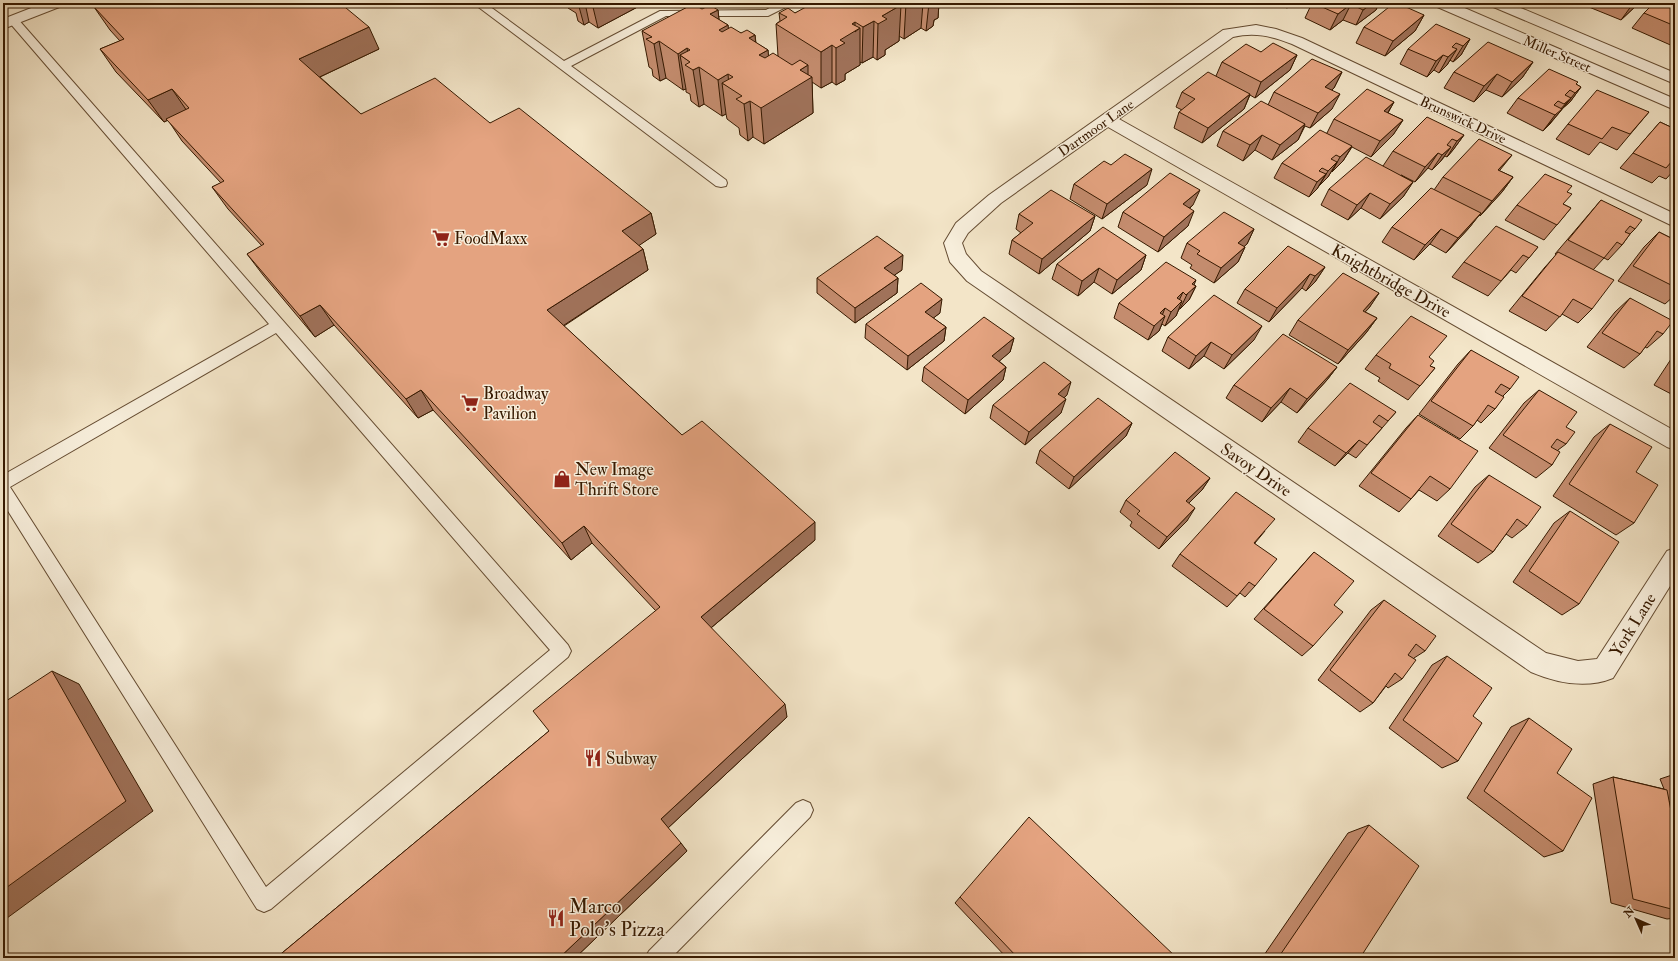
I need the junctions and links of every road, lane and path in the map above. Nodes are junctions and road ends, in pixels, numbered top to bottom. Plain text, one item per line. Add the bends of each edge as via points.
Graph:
1 (57, 3) edge
2 (478, 3) edge
3 (786, 3) edge
4 (1440, 3) edge
5 (1496, 3) edge
6 (8, 22) edge
7 (1248, 29) joint
8 (563, 66) junction
9 (1675, 79) edge
10 (1675, 105) edge
11 (1108, 120) junction
12 (721, 183) dead end
13 (1675, 221) edge
14 (953, 243) joint
15 (278, 325) junction
16 (1675, 441) edge
17 (3, 483) edge
18 (3, 489) edge
19 (1675, 558) edge
20 (1578, 673) joint
21 (803, 810) dead end
22 (656, 958) edge

1 - 6 street
2 - 8 lane
3 - 8 lane via 768,12 664,13
4 - 10 street, Miller Street
5 - 9 street, Miller Street
6 - 15 lane
7 - 11 street, Dartmoor Lane via 1228,33
7 - 13 street, Brunswick Drive via 1272,31 1297,41
8 - 12 lane
11 - 14 street, Dartmoor Lane via 995,200 962,228
11 - 16 street, Knightbridge Drive
14 - 20 street, Savoy Drive via 957,258 974,276 1540,664
15 - 17 lane
15 - 18 lane via 562,651 264,902
19 - 20 street, York Lane via 1604,670
21 - 22 lane

